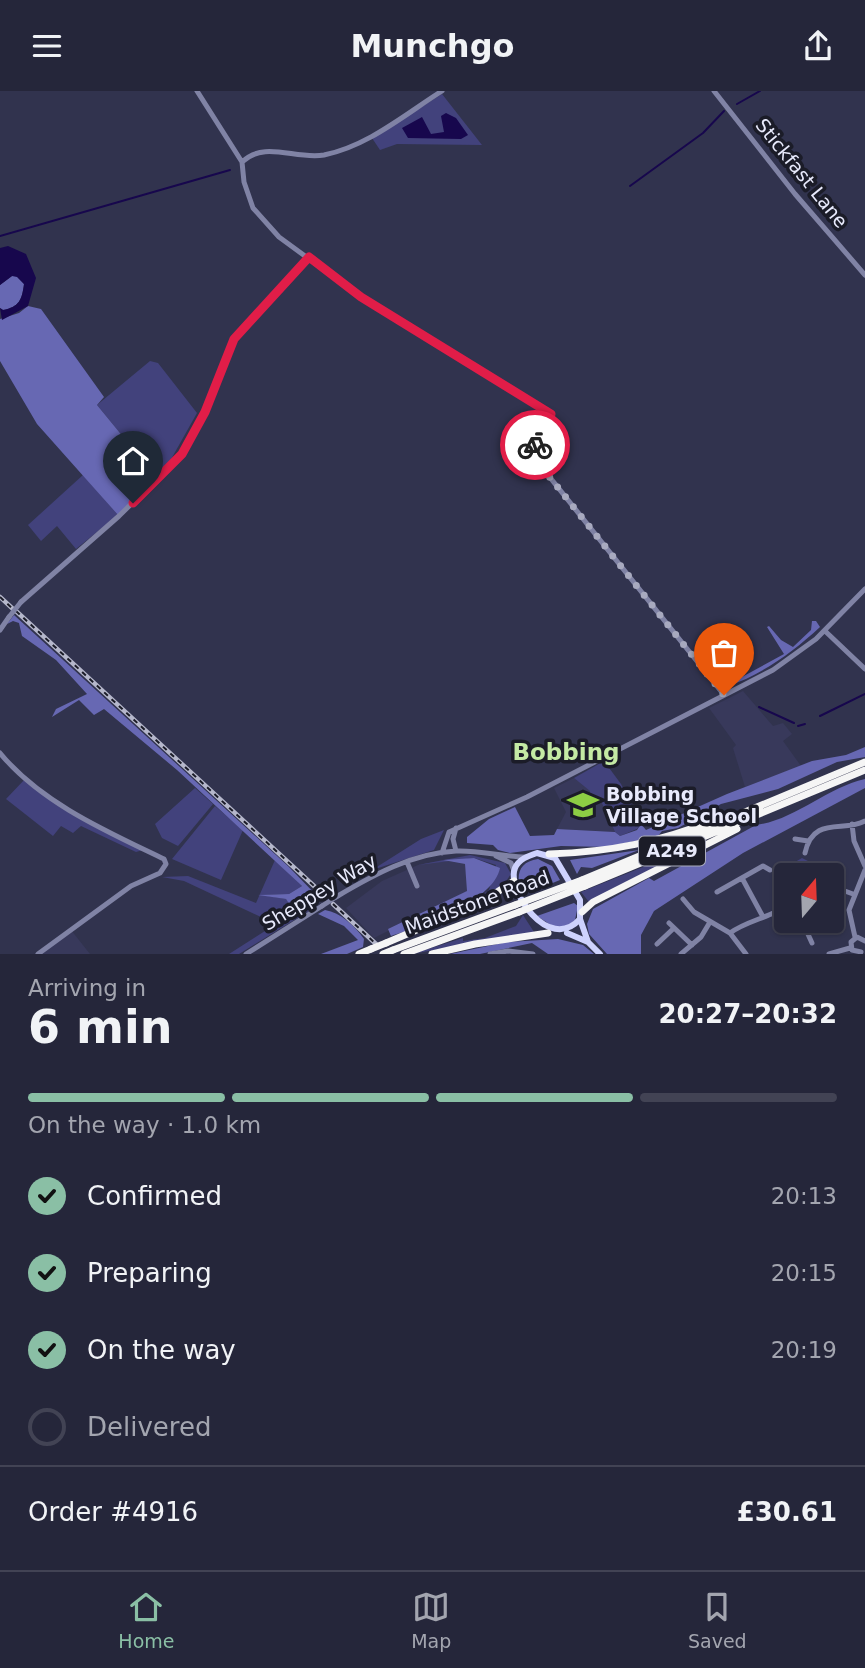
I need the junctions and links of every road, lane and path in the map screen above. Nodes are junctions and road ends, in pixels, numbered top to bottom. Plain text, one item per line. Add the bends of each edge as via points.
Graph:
1 (197, 91) edge
2 (442, 91) edge
3 (714, 91) edge
4 (242, 162) junction
5 (309, 257) junction
6 (865, 275) edge
7 (865, 589) edge
8 (0, 630) edge
9 (825, 631) junction
10 (865, 669) edge
11 (724, 695) junction
12 (0, 753) edge
13 (865, 762) edge
14 (865, 770) edge
15 (758, 807) junction
16 (759, 816) junction
17 (865, 821) edge
18 (852, 824) junction
19 (456, 828) junction
20 (795, 839) dead end
21 (808, 841) junction
22 (456, 851) junction
23 (442, 853) junction
24 (805, 853) dead end
25 (492, 854) junction
26 (549, 854) junction
27 (526, 857) junction
28 (407, 862) junction
29 (865, 868) edge
30 (770, 870) dead end
31 (514, 871) junction
32 (742, 878) junction
33 (514, 881) junction
34 (583, 883) junction
35 (417, 886) dead end
36 (844, 891) edge
37 (717, 892) dead end
38 (853, 894) junction
39 (683, 899) dead end
40 (517, 908) junction
41 (774, 914) edge
42 (762, 915) junction
43 (581, 916) junction
44 (669, 922) dead end
45 (709, 922) junction
46 (674, 928) junction
47 (548, 933) junction
48 (567, 933) junction
49 (730, 933) junction
50 (809, 933) edge
51 (855, 937) junction
52 (865, 941) edge
53 (588, 942) junction
54 (812, 943) dead end
55 (657, 944) dead end
56 (692, 945) junction
57 (850, 948) junction
58 (863, 952) edge
59 (38, 954) edge
60 (246, 954) edge
61 (359, 954) edge
62 (383, 954) edge
63 (404, 954) edge
64 (432, 954) edge
65 (490, 954) edge
66 (533, 954) edge
67 (600, 954) edge
68 (681, 954) edge
69 (746, 954) edge
70 (829, 954) edge

1 - 4 street
2 - 4 street via 392,125 343,150 302,156 265,150 251,153
3 - 6 street, Stickfast Lane
4 - 5 street via 253,208 279,237
5 - 8 street, bridge via 231,344 205,412 182,454 21,601
5 - 11 street via 361,297 551,414 533,451 536,460
7 - 9 street
9 - 10 street
9 - 11 street via 773,670
11 - 19 street via 527,797
12 - 59 street via 78,815 164,859 166,869 122,892
13 - 15 highway, A249
14 - 16 highway, A249
15 - 26 highway via 662,840 612,850
15 - 34 highway, A249
16 - 34 highway, A249
16 - 43 highway via 593,902
17 - 18 street
18 - 21 street via 828,828
18 - 29 street
19 - 22 street
19 - 23 street via 446,835
20 - 21 street
21 - 24 street
22 - 23 street, Sheppey Way
22 - 25 street, Sheppey Way
23 - 28 street, Sheppey Way
25 - 27 street, Sheppey Way
25 - 31 street via 511,863
26 - 27 main road
26 - 43 main road via 580,900
27 - 31 main road
28 - 35 street
28 - 60 street, Sheppey Way, bridge via 366,879
29 - 38 street
30 - 32 street via 763,863
31 - 33 main road
32 - 37 street
32 - 42 street
33 - 47 main road via 536,923
33 - 61 highway, bridge via 482,902
34 - 40 highway, Maidstone Road / A249, bridge
36 - 38 street
38 - 51 street via 849,915
39 - 45 street
40 - 62 highway, Maidstone Road / A249, bridge
40 - 63 highway, Maidstone Road / A249
41 - 42 street
42 - 49 street
43 - 48 main road
43 - 53 main road
44 - 46 street
45 - 49 street
45 - 56 street
46 - 55 street
46 - 56 street
47 - 48 main road
47 - 64 highway
48 - 53 main road
49 - 69 street
50 - 54 street
51 - 52 street
51 - 57 street
53 - 67 main road
56 - 68 street
57 - 58 street
57 - 70 street
65 - 66 street

